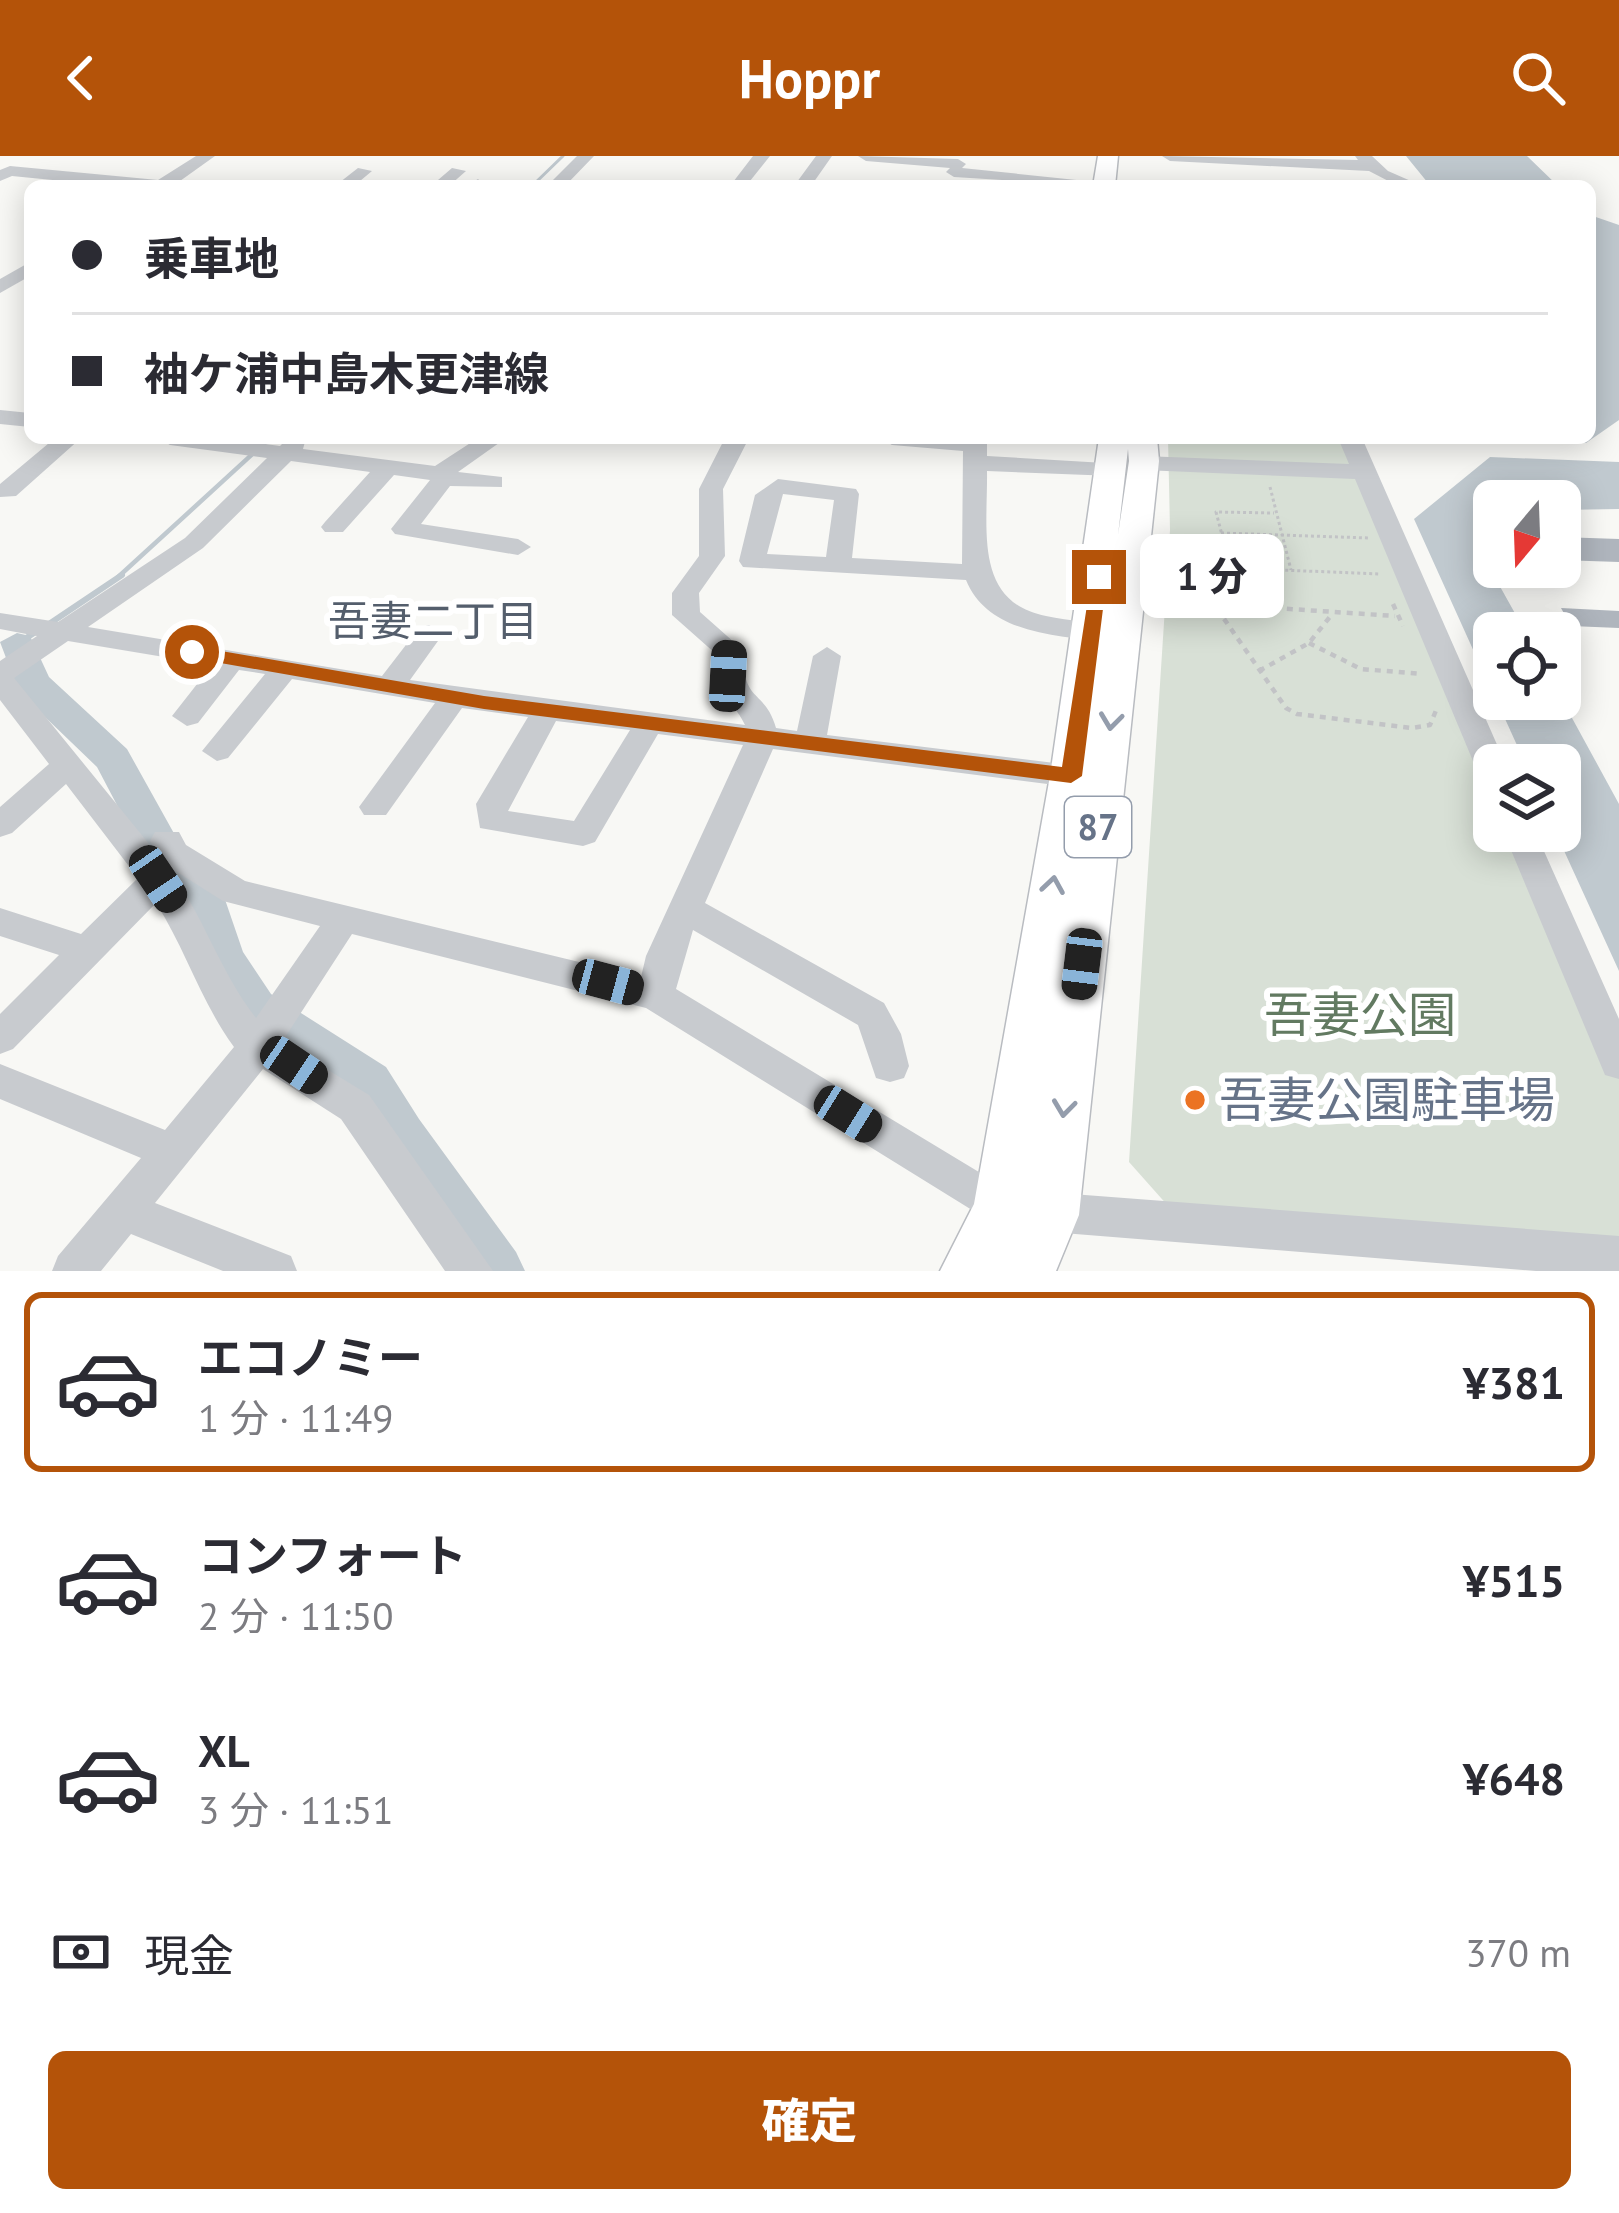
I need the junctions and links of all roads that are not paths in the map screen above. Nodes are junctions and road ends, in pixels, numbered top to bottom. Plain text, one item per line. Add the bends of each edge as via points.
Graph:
1 (104, 156) edge
2 (208, 156) edge
3 (586, 156) edge
4 (762, 156) edge
5 (866, 156) edge
6 (1170, 156) edge
7 (1243, 159) edge
8 (1367, 161) edge
9 (1315, 165) edge
10 (1290, 166) edge
11 (956, 169) edge
12 (364, 171) dead end
13 (458, 171) dead end
14 (5, 174) edge
15 (68, 177) junction
16 (99, 180) edge
17 (171, 180) edge
18 (351, 180) edge
19 (447, 180) edge
20 (561, 180) edge
21 (740, 180) edge
22 (1011, 180) edge
23 (1397, 180) edge
24 (62, 444) edge
25 (262, 444) edge
26 (486, 444) edge
27 (734, 444) edge
28 (938, 444) edge
29 (1353, 444) edge
30 (293, 446) edge
31 (976, 449) edge
32 (1128, 452) edge
33 (388, 466) junction
34 (1365, 472) junction
35 (441, 476) junction
36 (493, 482) dead end
37 (7, 491) dead end
38 (334, 527) dead end
39 (518, 547) dead end
40 (838, 566) dead end
41 (976, 574) junction
42 (0, 621) edge
43 (65, 632) junction
44 (429, 634) dead end
45 (1106, 634) junction
46 (827, 656) dead end
47 (232, 659) junction
48 (286, 668) junction
49 (0, 677) edge
50 (390, 686) junction
51 (455, 698) junction
52 (548, 711) junction
53 (187, 716) dead end
54 (648, 725) junction
55 (761, 740) junction
56 (810, 744) junction
57 (1482, 744) edge
58 (218, 751) dead end
59 (70, 764) junction
60 (1071, 776) junction
61 (375, 807) dead end
62 (0, 825) edge
63 (167, 842) dead end
64 (1528, 852) edge
65 (158, 879) junction
66 (686, 909) junction
67 (343, 920) junction
68 (0, 922) edge
69 (87, 950) junction
70 (656, 996) junction
71 (0, 1038) edge
72 (257, 1048) junction
73 (1619, 1063) edge
74 (890, 1066) dead end
75 (0, 1081) edge
76 (172, 1152) junction
77 (124, 1211) junction
78 (1026, 1212) junction
79 (1619, 1257) edge
80 (86, 1268) edge
81 (275, 1271) edge
82 (471, 1271) edge
83 (969, 1271) edge
84 (1027, 1271) edge

1 - 15 street
2 - 17 street
3 - 20 street
4 - 21 street
5 - 11 street
6 - 7 street
7 - 10 street
8 - 9 street
8 - 23 street
9 - 10 street
11 - 22 street
12 - 18 street
13 - 19 street
14 - 15 street
15 - 16 street
24 - 37 street
25 - 30 street
26 - 35 street
27 - 55 street via 711,489 712,556 685,593 686,615 730,651 736,699 754,708
28 - 31 street
29 - 34 street
30 - 33 street
30 - 43 street via 194,543
31 - 32 street
31 - 41 street
32 - 34 street
32 - 45 main road, 87
33 - 35 street
33 - 38 street
34 - 57 street
35 - 36 street
35 - 39 street via 404,529
40 - 41 street
41 - 45 street via 1005,613
42 - 43 street
43 - 47 street
43 - 49 street
44 - 50 street
45 - 60 main road, 87
45 -> 78 main road, 87
46 - 56 street
47 - 48 street
47 - 53 street
48 - 50 street
48 - 58 street
49 - 59 street
50 - 51 street
51 - 52 street
51 - 61 street
52 - 54 street
52 - 54 street via 491,804 492,820 583,834
54 - 55 street
55 - 56 street
55 - 66 street
56 - 60 street
59 - 62 street
59 - 65 street
78 -> 60 main road, 87
63 - 67 street via 235,892
64 - 73 street
65 - 69 street
65 - 72 street via 187,922 220,1001
66 - 70 street
66 - 74 street via 872,1014
67 - 70 street
67 - 72 street
68 - 69 street
69 - 71 street
70 - 78 street
72 - 76 street
72 - 82 street via 355,1107
75 - 76 street
76 - 77 street
77 - 80 street
77 - 81 street
78 - 79 street
78 - 83 main road, 87
78 - 84 main road, 87

